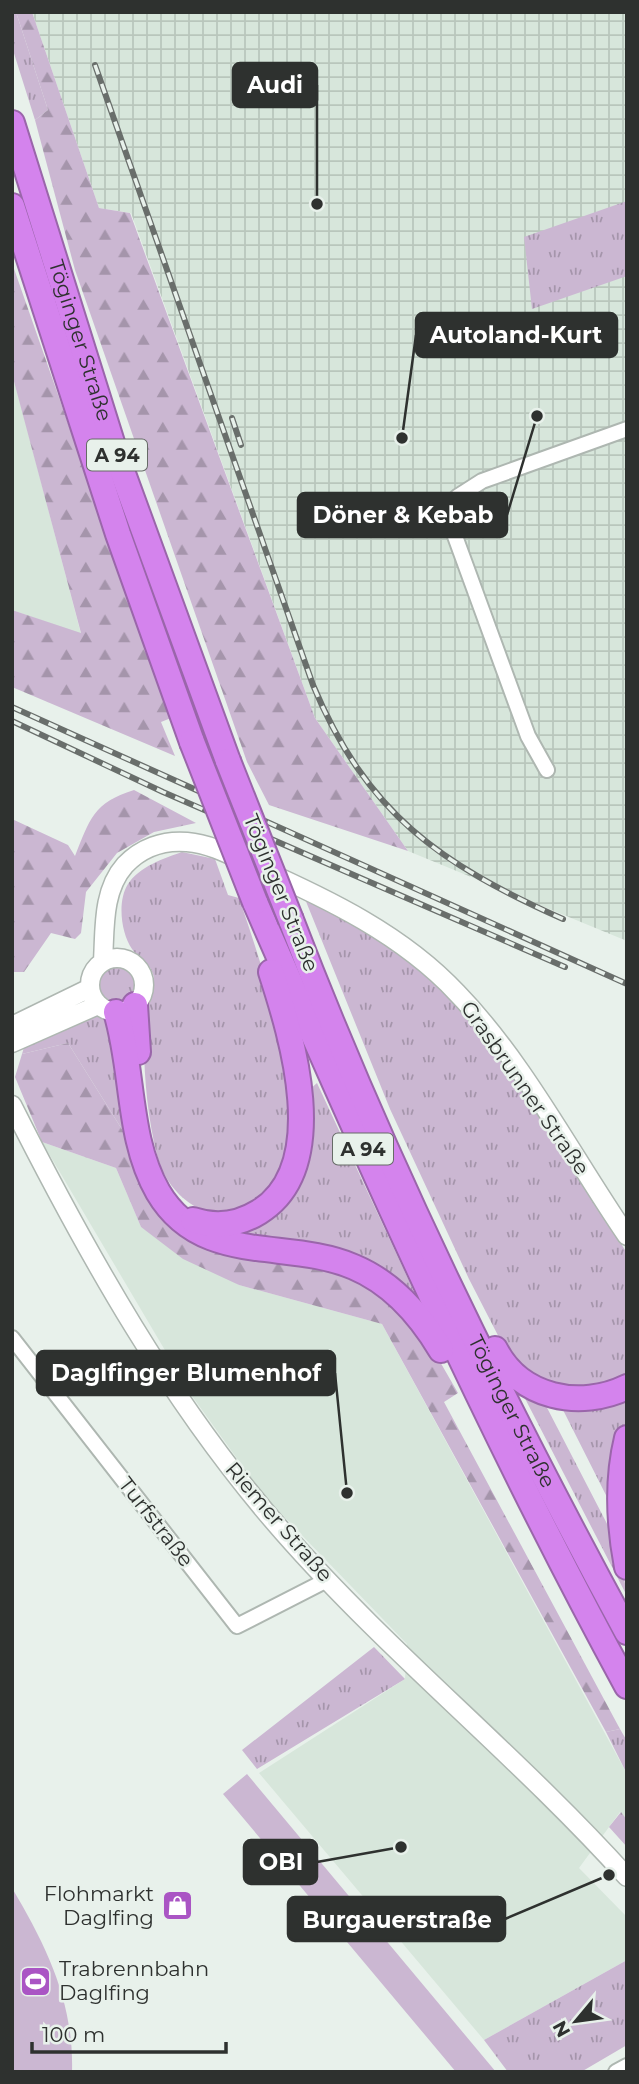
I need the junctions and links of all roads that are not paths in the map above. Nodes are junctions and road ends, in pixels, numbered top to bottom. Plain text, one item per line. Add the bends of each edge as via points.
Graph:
1 (12, 123) edge
2 (12, 206) edge
3 (627, 429) edge
4 (547, 770) dead end
5 (255, 902) junction
6 (106, 920) junction
7 (121, 958) junction
8 (103, 961) junction
9 (90, 988) junction
10 (116, 1007) junction
11 (12, 1013) edge
12 (36, 1014) junction
13 (16, 1036) edge
14 (12, 1058) edge
15 (12, 1105) edge
16 (173, 1212) junction
17 (627, 1236) edge
18 (449, 1282) junction
19 (12, 1338) edge
20 (627, 1387) edge
21 (476, 1394) junction
22 (627, 1438) edge
23 (627, 1567) edge
24 (327, 1580) junction
25 (627, 1632) edge
26 (627, 1686) edge
27 (627, 1877) edge
28 (627, 2066) edge
29 (616, 2072) edge

1 - 18 highway, Töginger Straße / A 94, bridge via 114,449 228,761 396,1167
2 - 5 highway, Töginger Straße / A 94, bridge via 114,520
3 - 4 street via 482,481 457,497 452,528 528,736
5 - 16 highway via 252,919 280,999 299,1092 297,1159 276,1199 242,1222 202,1223
5 - 21 highway, Töginger Straße / A 94 via 375,1179
6 - 7 street
6 - 8 street, Grasbrunner Straße
6 - 17 street, Grasbrunner Straße via 111,887 124,866 143,850 188,842 213,848 298,886 402,943 432,967 481,1020
7 - 8 street
7 - 10 street via 137,966 144,990
8 - 9 street via 92,973
9 - 10 street
9 - 12 street
10 - 13 street
10 - 16 highway via 145,1161 158,1192
11 - 12 street
12 - 13 street
13 - 14 street
15 - 24 street, Riemer Straße via 55,1191 181,1399 257,1501
16 - 21 highway via 203,1237 332,1261 370,1276 415,1312 452,1368
18 - 20 highway via 477,1313 507,1369 533,1388 587,1400
18 - 25 highway, Töginger Straße / A 94
19 - 24 street, Turfstraße via 237,1626
21 - 26 highway, Töginger Straße / A 94
22 - 23 highway via 620,1483
24 - 27 street, Riemer Straße
28 - 29 street

